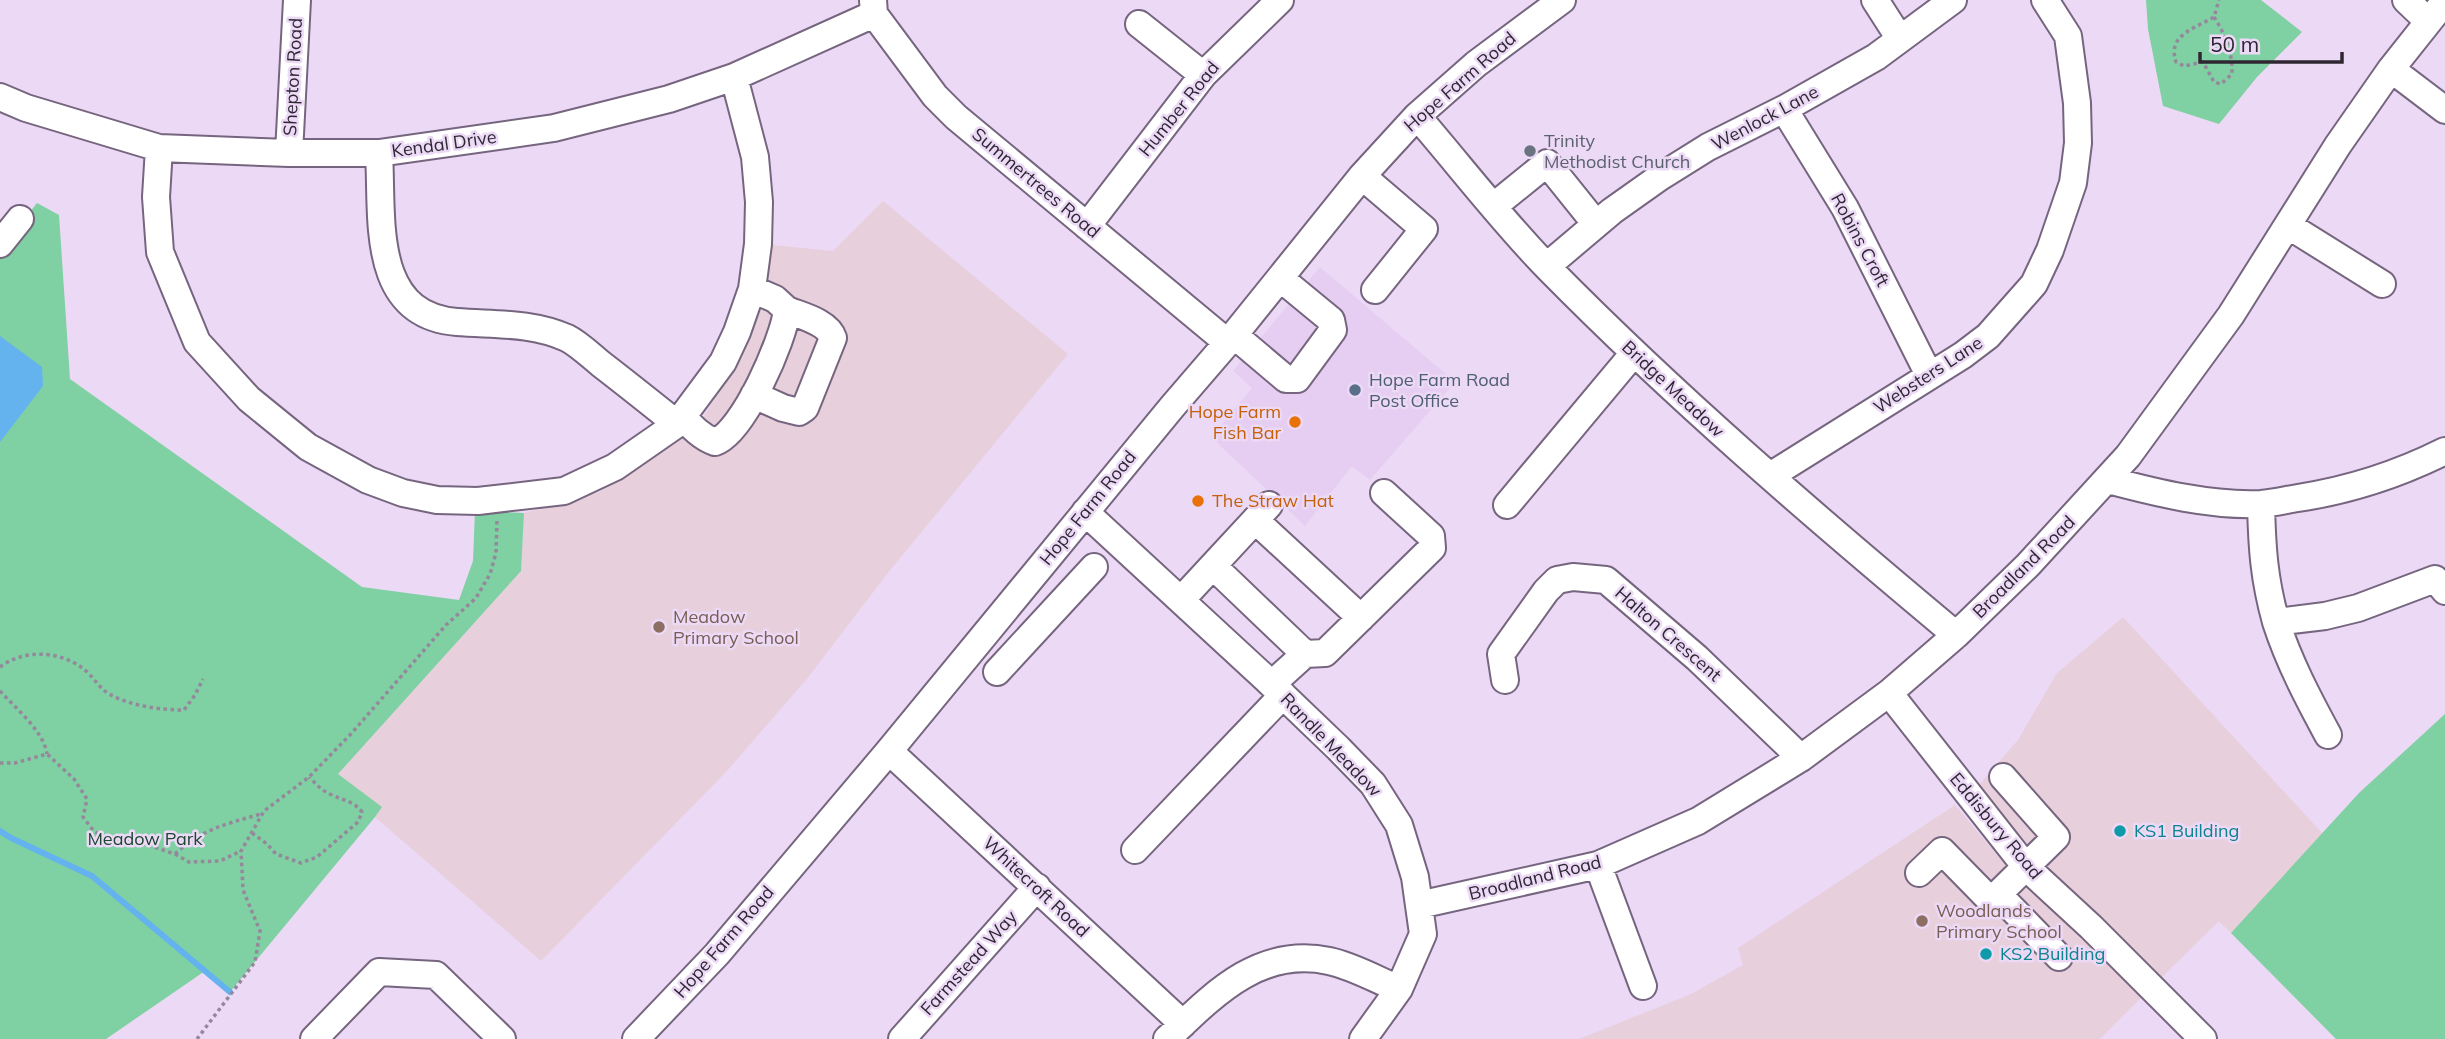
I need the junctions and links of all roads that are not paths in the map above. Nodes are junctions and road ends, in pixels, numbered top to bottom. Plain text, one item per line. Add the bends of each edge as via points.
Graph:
1 (297, 0) edge
2 (1280, 0) edge
3 (1562, 0) edge
4 (1875, 0) edge
5 (1953, 0) edge
6 (2045, 0) edge
7 (2406, 0) edge
8 (874, 7) edge
9 (2437, 11) edge
10 (1139, 23) dead end
11 (1900, 39) junction
12 (2391, 69) junction
13 (1203, 75) junction
14 (734, 77) junction
15 (0, 97) edge
16 (1784, 109) junction
17 (2445, 110) edge
18 (1417, 116) junction
19 (159, 148) junction
20 (289, 153) junction
21 (379, 153) junction
22 (1362, 176) junction
23 (1494, 206) junction
24 (20, 219) dead end
25 (1597, 224) junction
26 (1087, 226) junction
27 (2289, 226) junction
28 (0, 244) edge
29 (1547, 266) junction
30 (1280, 278) junction
31 (2382, 284) dead end
32 (752, 289) junction
33 (1375, 290) dead end
34 (787, 310) junction
35 (1231, 339) junction
36 (1634, 353) junction
37 (1929, 375) junction
38 (754, 395) junction
39 (680, 420) junction
40 (2445, 451) edge
41 (1770, 476) junction
42 (2108, 481) junction
43 (1384, 492) dead end
44 (2261, 504) junction
45 (1507, 505) dead end
46 (1085, 512) junction
47 (1213, 566) junction
48 (1094, 567) dead end
49 (2445, 591) edge
50 (1181, 600) junction
51 (1002, 613) junction
52 (1361, 618) junction
53 (2276, 622) junction
54 (1956, 635) junction
55 (1029, 636) junction
56 (1305, 654) junction
57 (1496, 663) dead end
58 (997, 672) dead end
59 (1278, 690) junction
60 (1889, 693) junction
61 (2328, 735) dead end
62 (889, 751) junction
63 (1801, 758) junction
64 (2003, 778) dead end
65 (1135, 850) dead end
66 (1598, 865) junction
67 (2026, 867) junction
68 (1919, 873) dead end
69 (1037, 887) junction
70 (1998, 894) junction
71 (1419, 905) junction
72 (2059, 957) dead end
73 (1643, 986) dead end
74 (1399, 989) junction
75 (1175, 1031) edge
76 (314, 1039) edge
77 (502, 1039) edge
78 (636, 1039) edge
79 (902, 1039) edge
80 (1363, 1039) edge
81 (2203, 1039) edge

1 - 20 street, Shepton Road
2 - 13 street, Humber Road
3 - 18 street, Hope Farm Road via 1476,64
4 - 11 street
5 - 11 street, Wenlock Lane
6 - 37 street, Websters Lane via 2068,36 2077,103 2073,183 2034,284 1988,336
7 - 9 street
8 - 14 street, Kendal Drive
8 - 26 street, Summertrees Road via 935,96
9 - 12 street, Broadland Road
10 - 13 street
11 - 16 street, Wenlock Lane
12 - 17 street
12 - 27 street, Broadland Road
13 - 26 street, Humber Road
14 - 21 street, Kendal Drive via 554,128
14 - 32 street via 755,158 759,202
15 - 19 street, Kendal Drive
16 - 25 street, Wenlock Lane via 1708,147
16 - 37 street, Robins Croft via 1845,208
18 - 22 street, Hope Farm Road
18 - 23 street, Bridge Meadow
19 - 20 street, Kendal Drive
19 - 39 street via 160,252 197,342 249,399 308,447 368,480 437,500 478,501 564,491 615,467
20 - 21 street, Kendal Drive
21 - 39 street via 385,260 391,278 415,309 454,322 518,324 568,339
22 - 30 street, Hope Farm Road
22 - 33 street via 1423,229
23 - 25 street via 1547,163
23 - 29 street, Bridge Meadow
24 - 28 street
25 - 29 street, Wenlock Lane
26 - 35 street, Summertrees Road
27 - 31 street
27 - 42 street, Broadland Road via 2231,315
29 - 36 street, Bridge Meadow
30 - 35 street, Hope Farm Road
30 - 35 street, Summertrees Road via 1331,320 1333,330 1297,379 1286,379
32 - 34 street
32 - 39 street via 723,362
34 - 38 street
34 - 38 street via 818,323 833,338 805,408 799,412 783,408
35 - 46 street, Hope Farm Road
36 - 41 street, Bridge Meadow
36 - 45 street
37 - 41 street, Websters Lane
38 - 39 street via 722,440 715,442
40 - 44 street via 2370,483
41 - 54 street, Bridge Meadow
42 - 44 street via 2203,500
42 - 54 street, Broadland Road
43 - 52 street via 1431,536 1432,548
44 - 53 street via 2262,559
46 - 50 street, Randle Meadow
46 - 51 street, Hope Farm Road
47 - 50 street
47 - 52 street via 1262,512
47 - 56 street
48 - 55 street
49 - 53 street via 2435,579 2358,608
50 - 59 street, Randle Meadow
51 - 55 street
51 - 62 street, Hope Farm Road
52 - 56 street via 1325,653
53 - 61 street via 2284,649
54 - 60 street, Broadland Road
55 - 58 street
56 - 59 street
57 - 63 street, Halton Crescent via 1557,580 1606,580 1698,658
59 - 65 street
59 - 71 street, Randle Meadow via 1373,785 1399,825
60 - 63 street, Broadland Road
60 - 67 street, Eddisbury Road
62 - 69 street, Whitecroft Road
62 - 78 street, Hope Farm Road via 717,954
63 - 66 street, Broadland Road via 1698,821
64 - 67 street via 2056,837
66 - 71 street, Broadland Road
66 - 73 street
67 - 70 street
67 - 81 street, Eddisbury Road
68 - 70 street via 1942,851 1991,901
69 - 75 street, Whitecroft Road
69 - 79 street, Farmstead Way
70 - 72 street
71 - 74 street, Randle Meadow via 1423,934
74 - 75 street via 1329,961 1283,959 1234,980
74 - 80 street, Randle Meadow
76 - 77 street via 379,972 436,975

